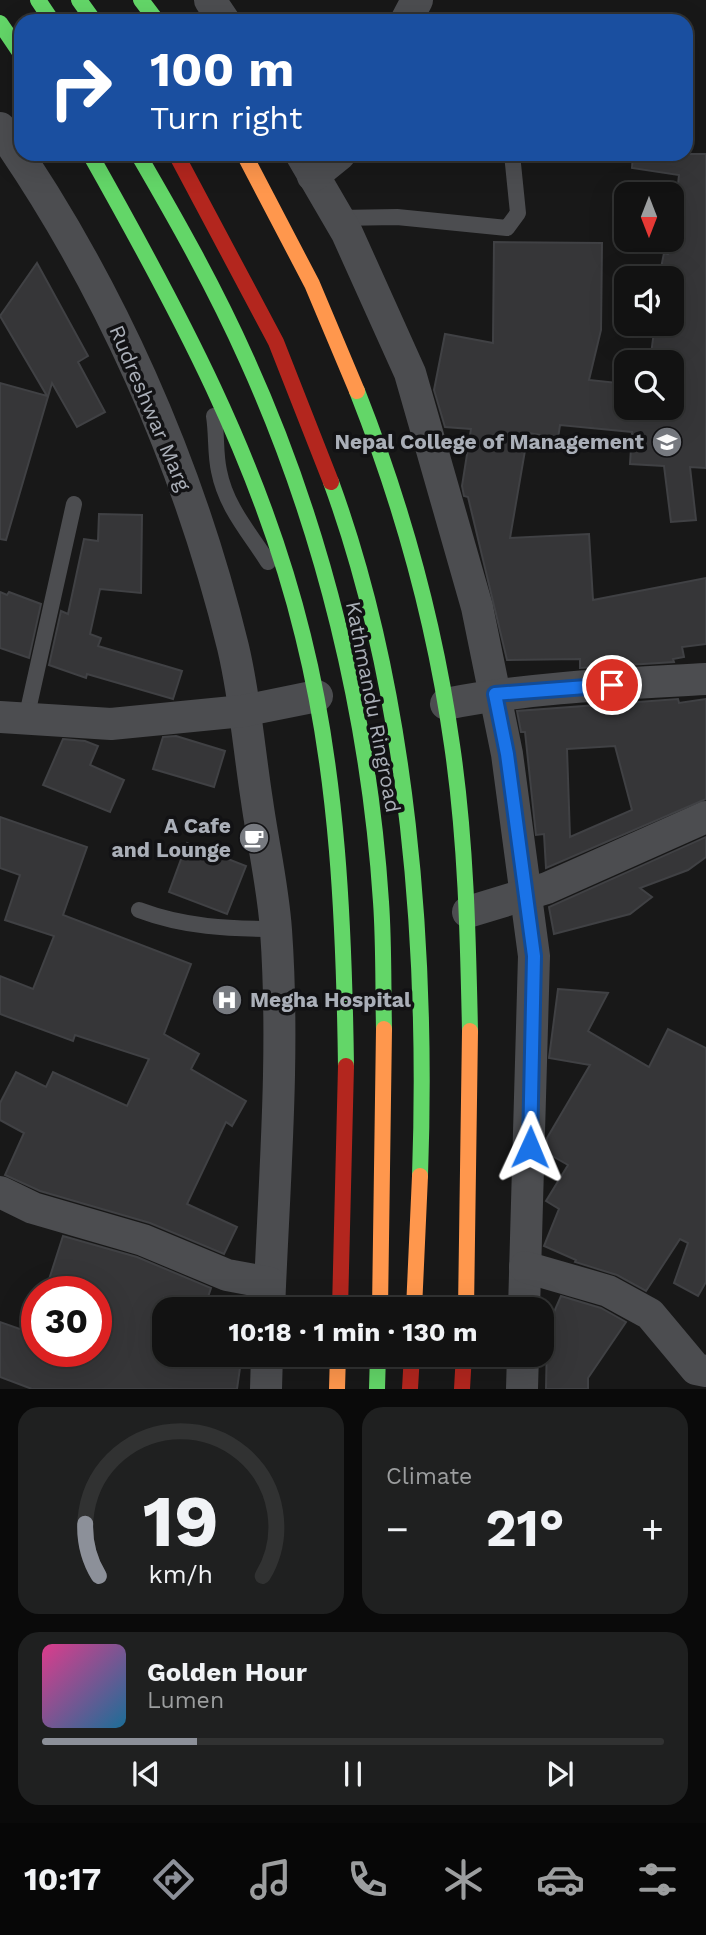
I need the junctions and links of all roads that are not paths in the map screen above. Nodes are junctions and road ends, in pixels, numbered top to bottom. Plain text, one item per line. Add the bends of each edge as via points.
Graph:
1 (141, 0) edge
2 (152, 14) edge
3 (0, 23) edge
4 (14, 44) edge
5 (0, 128) edge
6 (14, 150) edge
7 (21, 161) edge
8 (94, 161) edge
9 (142, 161) edge
10 (180, 161) edge
11 (248, 161) edge
12 (513, 161) edge
13 (307, 165) edge
14 (338, 218) junction
15 (208, 371) junction
16 (74, 504) dead end
17 (294, 603) junction
18 (706, 679) edge
19 (495, 694) junction
20 (317, 696) junction
21 (446, 704) junction
22 (243, 711) junction
23 (7, 718) edge
24 (706, 817) edge
25 (527, 894) junction
26 (139, 910) dead end
27 (468, 912) junction
28 (276, 929) junction
29 (0, 1192) edge
30 (525, 1266) junction
31 (270, 1296) edge
32 (340, 1297) edge
33 (380, 1297) edge
34 (414, 1297) edge
35 (466, 1297) edge
36 (524, 1297) edge
37 (267, 1367) edge
38 (338, 1367) edge
39 (378, 1367) edge
40 (411, 1367) edge
41 (463, 1367) edge
42 (523, 1367) edge
43 (706, 1371) edge
44 (266, 1389) edge
45 (337, 1389) edge
46 (377, 1389) edge
47 (410, 1389) edge
48 (462, 1389) edge
49 (522, 1389) edge

1 - 2 main road
3 - 4 main road
5 - 6 street, Rudreshwar Marg
7 - 22 street, Rudreshwar Marg via 73,244 161,424 208,553 234,651
8 - 15 main road
9 - 33 main road, Kathmandu Ringroad via 215,291 268,408 327,580 347,663 381,890 385,1165
10 - 34 main road, Kathmandu Ringroad via 258,305 304,404 345,523 379,660 404,808 416,935 422,1092
11 - 21 main road via 303,268 374,433
12 - 14 lane via 518,213 507,228 397,217
13 - 14 street
14 - 19 street via 410,373 477,607
15 - 17 main road via 248,468
15 - 17 lane via 225,493
16 - 23 lane
17 - 20 main road
18 - 19 street
19 - 21 street
19 - 25 street
20 - 22 street
20 - 32 main road via 336,821 347,969
21 - 27 main road
22 - 23 street via 111,724
22 - 28 street, Rudreshwar Marg
24 - 25 street
25 - 27 street
25 - 30 street via 534,956
26 - 28 lane via 213,928
27 - 35 main road via 471,1166
28 - 31 street, Rudreshwar Marg via 279,1071
29 - 31 street via 33,1208 143,1240
30 - 36 street
30 - 43 street via 608,1291 650,1314 696,1369
37 - 44 street
38 - 45 main road
39 - 46 main road
40 - 47 main road
41 - 48 main road
42 - 49 street

